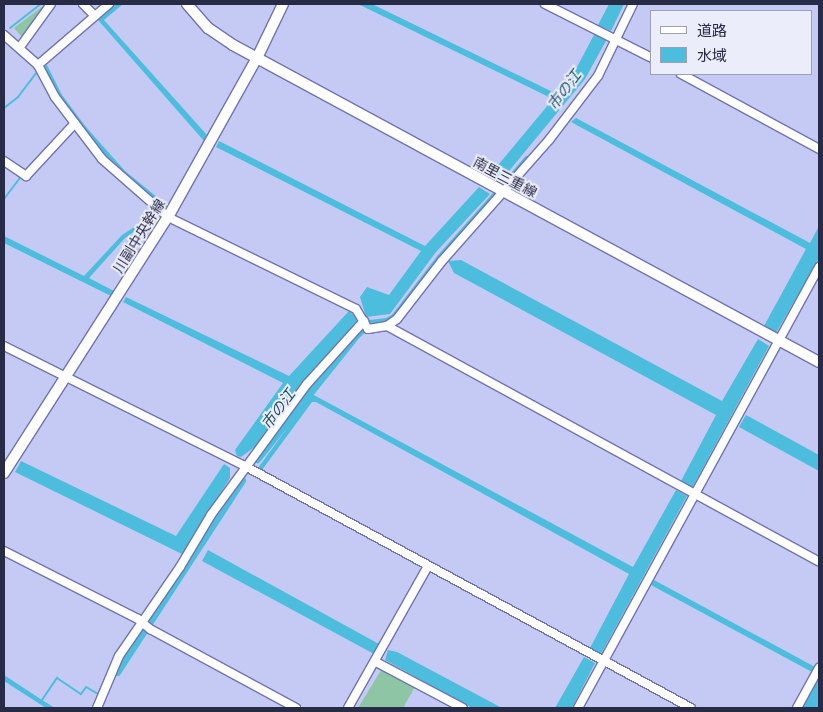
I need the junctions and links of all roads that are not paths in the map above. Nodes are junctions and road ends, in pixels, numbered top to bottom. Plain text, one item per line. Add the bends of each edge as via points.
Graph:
1 (51, 4) edge
2 (83, 4) edge
3 (109, 4) edge
4 (187, 4) edge
5 (283, 4) edge
6 (545, 4) edge
7 (633, 4) edge
8 (95, 16) junction
9 (4, 35) edge
10 (613, 37) junction
11 (20, 46) junction
12 (650, 57) edge
13 (257, 58) junction
14 (41, 63) junction
15 (683, 75) edge
16 (75, 123) junction
17 (819, 149) edge
18 (4, 161) edge
19 (504, 192) junction
20 (168, 217) junction
21 (819, 267) edge
22 (364, 321) junction
23 (387, 326) junction
24 (779, 340) junction
25 (4, 346) edge
26 (819, 362) edge
27 (66, 376) junction
28 (244, 466) junction
29 (4, 473) edge
30 (695, 494) junction
31 (4, 551) edge
32 (819, 562) edge
33 (428, 566) junction
34 (142, 623) junction
35 (604, 661) junction
36 (376, 662) junction
37 (819, 668) edge
38 (97, 708) edge
39 (296, 708) edge
40 (348, 708) edge
41 (463, 708) edge
42 (578, 708) edge
43 (691, 708) edge
44 (797, 708) edge

1 - 11 street
2 - 8 street
3 - 8 street
4 - 13 street, 南里三重線 via 208,28
5 - 13 street, 川副中央幹線
6 - 10 street
7 - 10 street
8 - 14 street
9 - 11 street
10 - 12 street
10 - 19 street via 590,89
11 - 14 street
13 - 19 street, 南里三重線
13 - 20 street, 川副中央幹線
14 - 16 street via 55,97
15 - 17 street
16 - 18 street via 26,176
16 - 20 street via 120,176
19 - 23 street via 442,261 397,319
19 - 24 street, 南里三重線
20 - 22 street via 358,310
20 - 27 street, 川副中央幹線
21 - 24 street
22 - 23 street via 368,329
22 - 28 street via 307,384
23 - 30 street
24 - 26 street, 南里三重線
24 - 30 street
25 - 27 street
27 - 28 street
27 - 29 street, 川副中央幹線
28 - 33 street
28 - 34 street
30 - 32 street
30 - 35 street
31 - 34 street
33 - 35 street
33 - 36 street
34 - 38 street via 119,656
34 - 39 street
35 - 42 street
35 - 43 street
36 - 40 street
36 - 41 street
37 - 44 street

